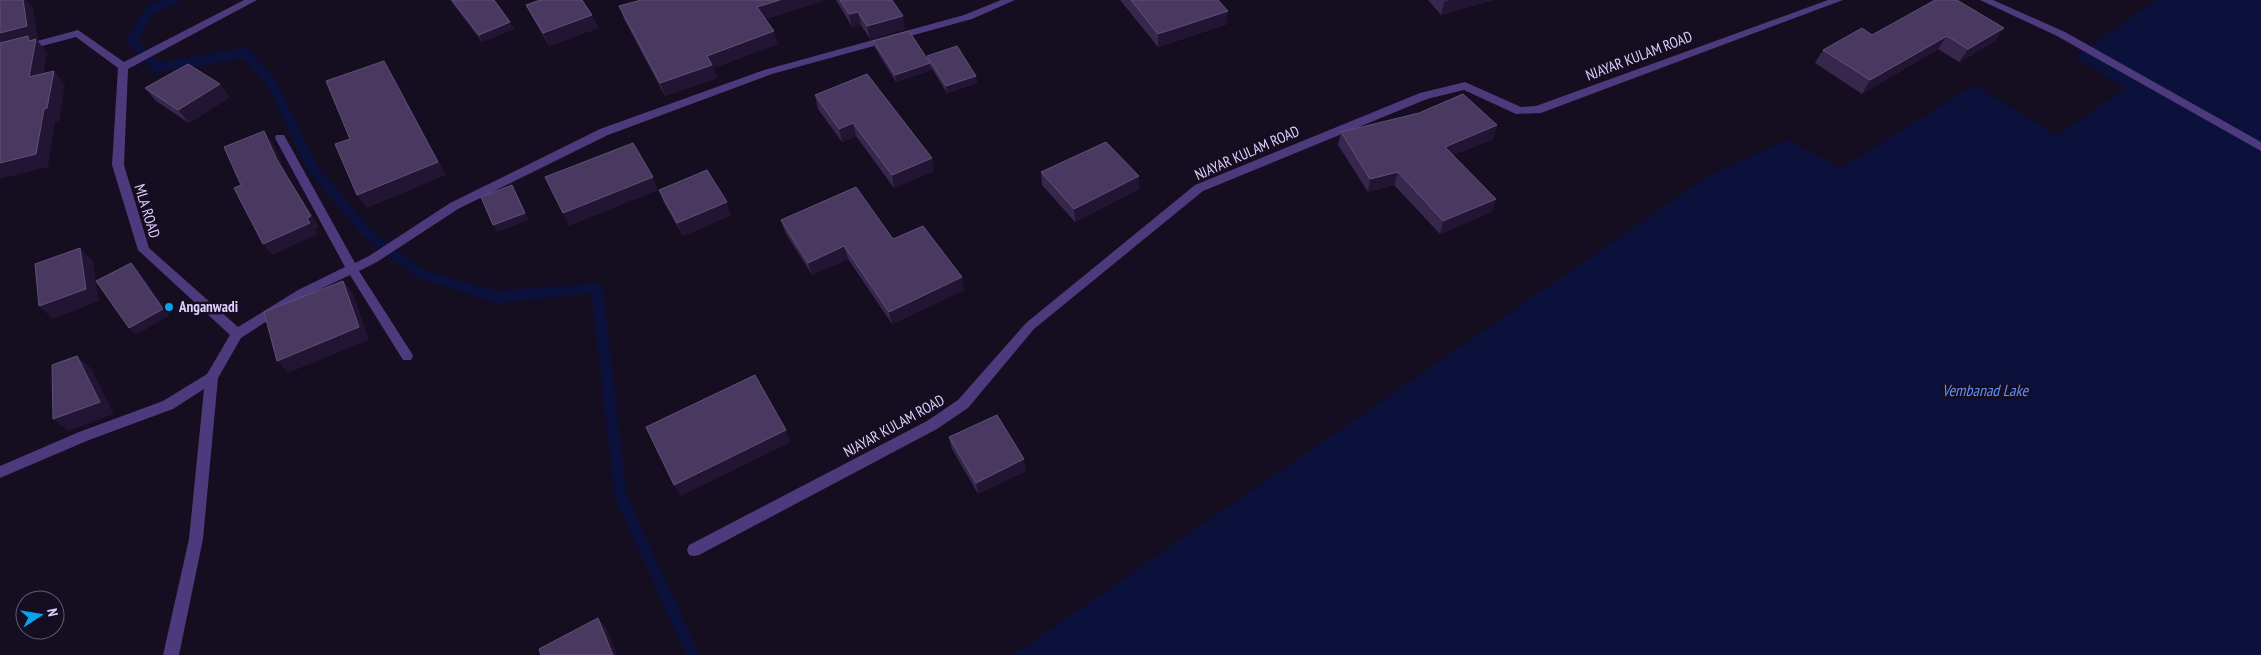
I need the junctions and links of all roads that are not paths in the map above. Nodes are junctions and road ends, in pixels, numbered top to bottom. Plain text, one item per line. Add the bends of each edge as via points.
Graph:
1 (252, 0) edge
2 (1010, 0) edge
3 (1838, 0) edge
4 (1985, 0) edge
5 (0, 54) edge
6 (125, 67) junction
7 (280, 138) dead end
8 (2261, 146) edge
9 (352, 269) junction
10 (236, 334) junction
11 (407, 356) dead end
12 (212, 378) junction
13 (0, 472) edge
14 (694, 550) dead end
15 (171, 655) edge

1 - 6 street
2 - 9 street via 968,17 768,72 604,132 454,206 374,259
3 - 14 street, NJAYAR KULAM ROAD via 1537,110 1520,111 1465,86 1424,96 1199,188 1030,326 963,404 932,425
4 - 8 street via 2061,34
5 - 6 street via 78,33
6 - 10 street, MLA ROAD via 118,165 144,250
7 - 9 street
9 - 10 street via 302,294
9 - 11 street
10 - 12 street
12 - 13 street via 168,406 84,436
12 - 15 street via 196,540

